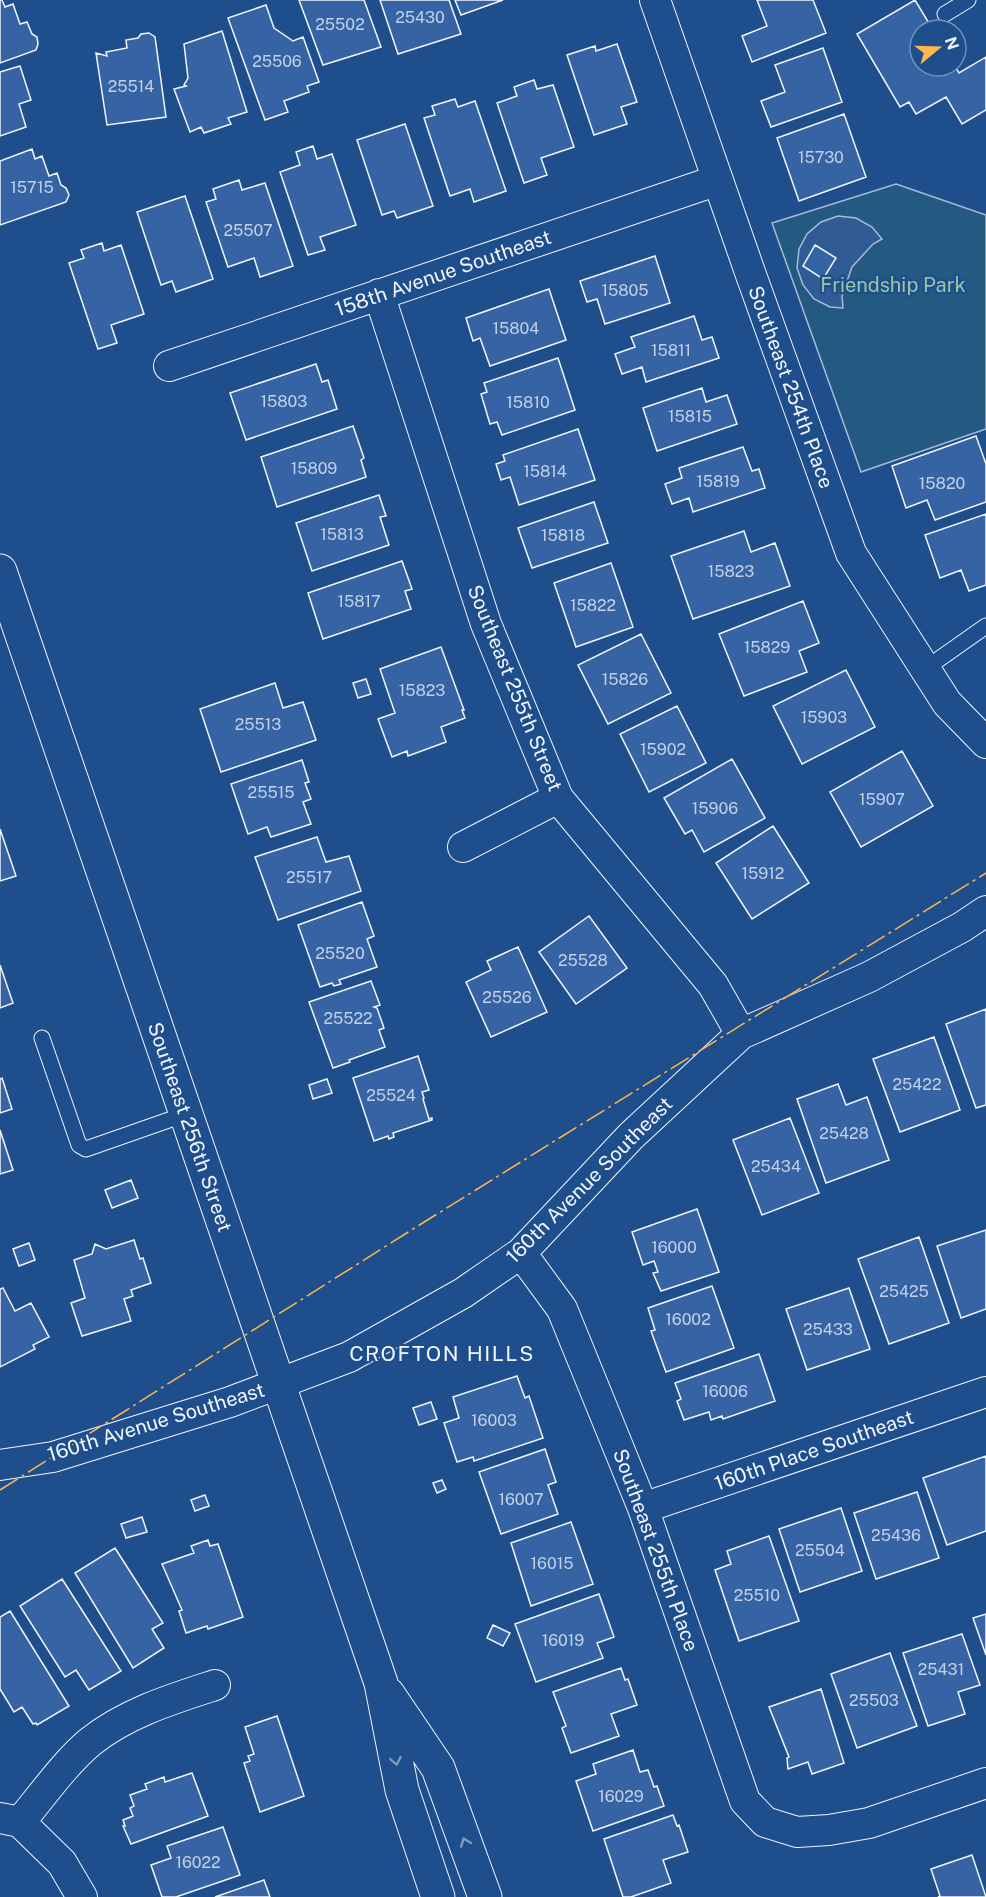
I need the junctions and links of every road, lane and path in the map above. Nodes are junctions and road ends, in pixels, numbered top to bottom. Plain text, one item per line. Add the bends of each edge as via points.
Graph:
1 (655, 0) edge
2 (968, 0) edge
3 (945, 14) dead end
4 (718, 180) junction
5 (379, 294) junction
6 (169, 366) dead end
7 (0, 571) edge
8 (986, 626) edge
9 (925, 669) junction
10 (986, 743) edge
11 (558, 798) junction
12 (464, 847) dead end
13 (986, 910) edge
14 (741, 1034) junction
15 (42, 1038) dead end
16 (186, 1114) junction
17 (521, 1253) junction
18 (278, 1384) junction
19 (986, 1392) edge
20 (0, 1466) edge
21 (643, 1508) junction
22 (381, 1683) junction
23 (215, 1685) dead end
24 (986, 1783) edge
25 (10, 1820) edge
26 (82, 1897) edge
27 (438, 1897) edge
28 (485, 1897) edge

1 - 4 street, Southeast 254th Place
2 - 3 lane
4 - 5 street, 158th Avenue Southeast
4 - 9 street, Southeast 254th Place via 851,553
5 - 6 street, 158th Avenue Southeast
5 - 11 street, Southeast 255th Street via 486,624
7 - 16 main road, Southeast 256th Street
8 - 9 lane
9 - 10 street, Southeast 254th Place via 947,703
11 - 12 street
11 - 14 street, Southeast 255th Street via 713,985
13 - 14 street, 160th Avenue Southeast via 869,977
14 - 17 street, 160th Avenue Southeast via 631,1136
15 - 16 lane via 79,1145 86,1149
16 - 18 main road, Southeast 256th Street
17 - 18 street, 160th Avenue Southeast via 463,1293 349,1357
17 - 21 street, Southeast 255th Place via 562,1309
18 - 20 street, 160th Avenue Southeast via 53,1457
18 - 22 main road, Southeast 256th Street
19 - 21 street, 160th Place Southeast
21 - 24 street, Southeast 255th Place via 745,1801 765,1822 797,1832 869,1823
22 -> 27 main road, Southeast 256th Street via 402,1790
28 -> 22 main road, Southeast 256th Street via 438,1768
23 - 25 street via 118,1723 91,1742
25 - 26 street via 62,1863

